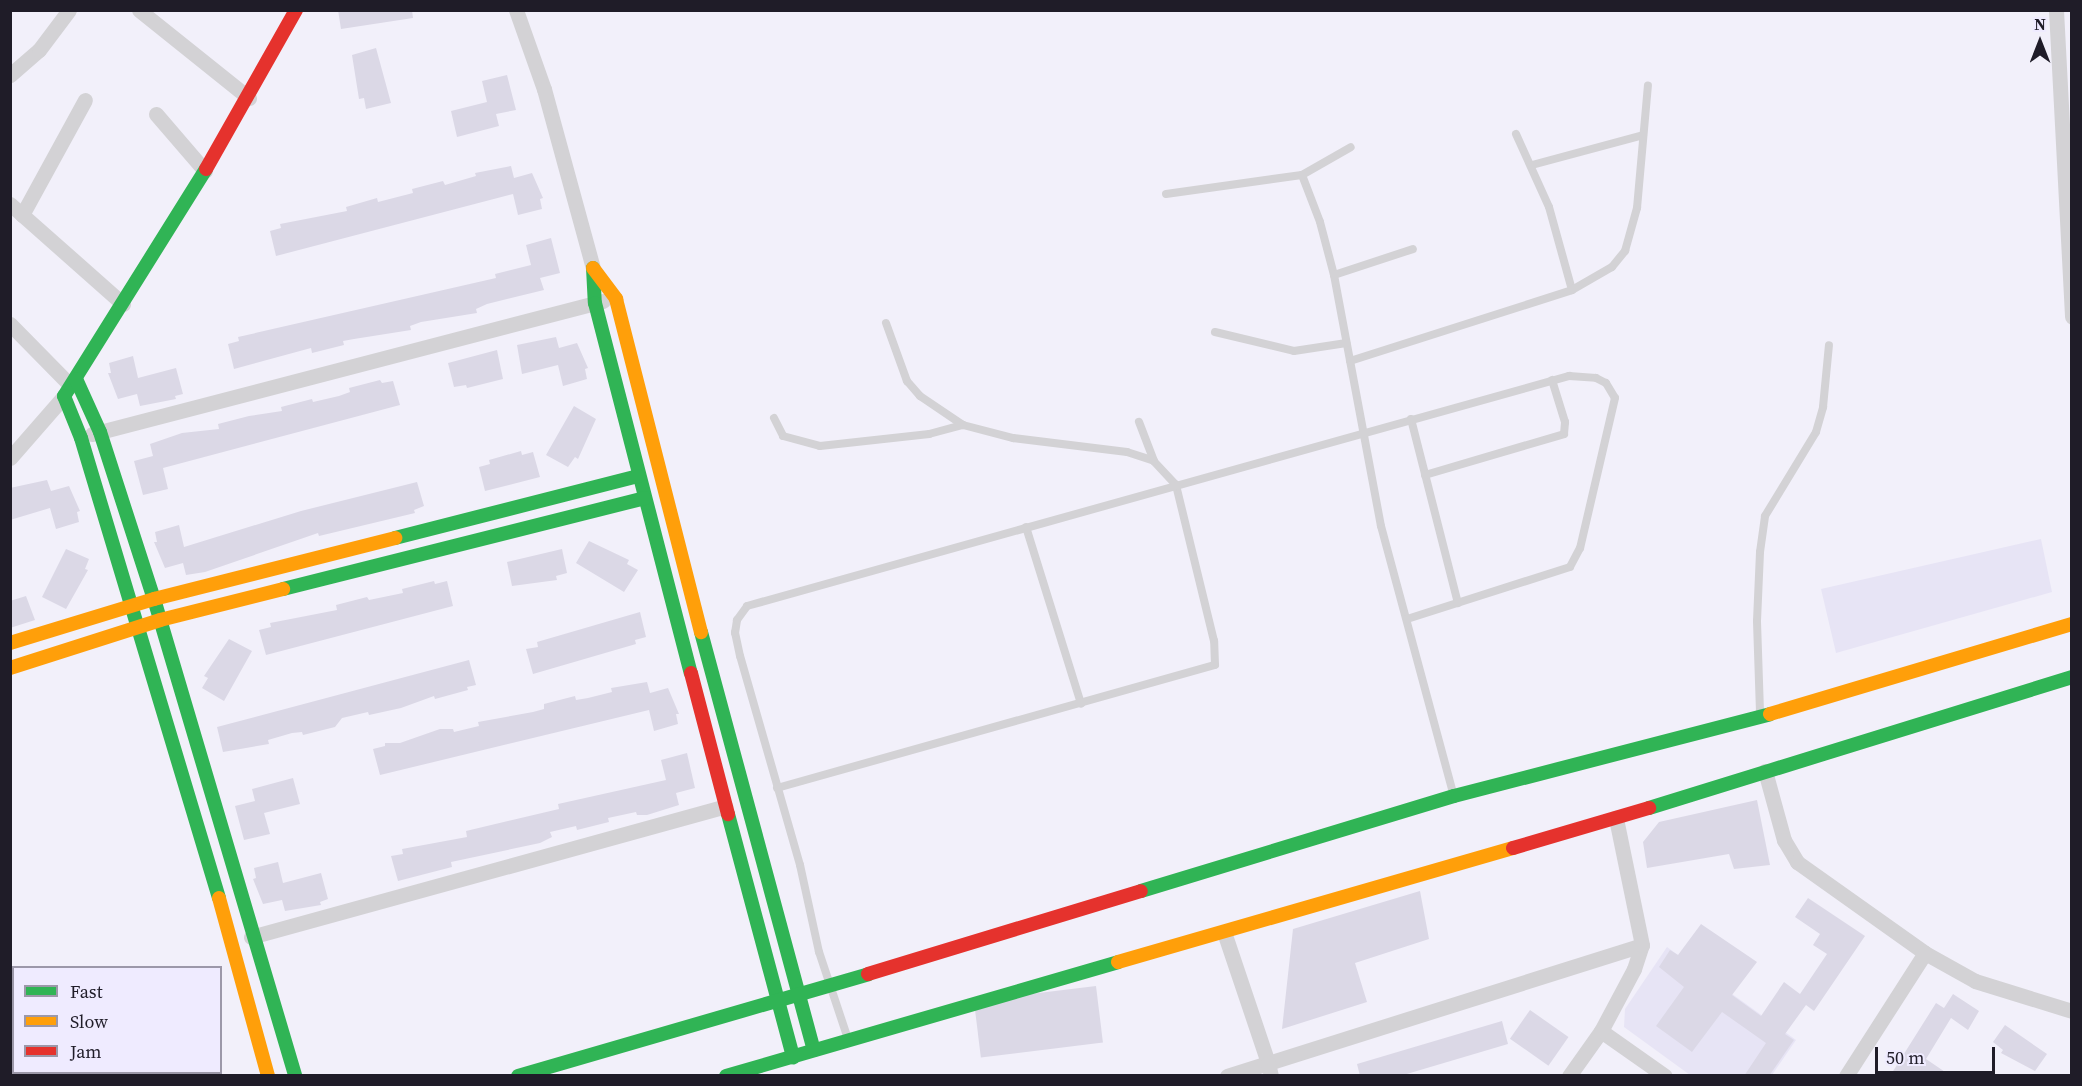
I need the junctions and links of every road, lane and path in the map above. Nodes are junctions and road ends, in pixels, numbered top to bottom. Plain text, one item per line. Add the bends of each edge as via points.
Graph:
1 (69, 10) edge
2 (139, 10) edge
3 (296, 10) edge
4 (516, 10) edge
5 (2062, 17) edge
6 (10, 75) edge
7 (1648, 85) dead end
8 (249, 98) junction
9 (85, 100) dead end
10 (156, 114) dead end
11 (1516, 134) dead end
12 (1643, 135) junction
13 (1351, 147) dead end
14 (1532, 165) junction
15 (205, 171) junction
16 (1302, 175) junction
17 (1166, 194) dead end
18 (16, 210) edge
19 (1413, 249) dead end
20 (593, 268) junction
21 (1334, 275) junction
22 (1572, 290) junction
23 (616, 299) junction
24 (595, 303) junction
25 (123, 304) junction
26 (2072, 317) edge
27 (886, 323) dead end
28 (10, 324) edge
29 (1215, 332) dead end
30 (1346, 344) junction
31 (1829, 345) dead end
32 (1350, 362) junction
33 (1552, 380) junction
34 (70, 387) junction
35 (774, 418) dead end
36 (1411, 419) junction
37 (1138, 422) dead end
38 (963, 425) junction
39 (100, 432) junction
40 (1361, 432) junction
41 (81, 438) junction
42 (10, 458) edge
43 (1154, 461) junction
44 (1425, 475) junction
45 (638, 476) junction
46 (1176, 485) junction
47 (645, 498) junction
48 (457, 522) junction
49 (1026, 527) junction
50 (463, 543) junction
51 (154, 599) junction
52 (1458, 603) junction
53 (131, 606) junction
54 (1407, 619) junction
55 (160, 620) junction
56 (2072, 624) edge
57 (137, 627) junction
58 (10, 643) edge
59 (10, 668) edge
60 (2072, 677) edge
61 (2049, 685) junction
62 (2072, 688) edge
63 (1081, 704) junction
64 (1760, 717) junction
65 (1765, 771) junction
66 (777, 788) junction
67 (1454, 796) junction
68 (724, 806) junction
69 (1616, 818) junction
70 (1224, 932) junction
71 (251, 937) junction
72 (1642, 945) junction
73 (1925, 953) junction
74 (831, 985) junction
75 (797, 994) junction
76 (777, 1000) junction
77 (2072, 1011) edge
78 (1601, 1031) junction
79 (848, 1041) junction
80 (814, 1050) junction
81 (793, 1057) junction
82 (1269, 1070) edge
83 (268, 1076) edge
84 (295, 1076) edge
85 (518, 1076) edge
86 (726, 1076) edge
87 (1227, 1076) edge
88 (1569, 1076) edge
89 (1665, 1076) edge
90 (1846, 1076) edge

1 - 6 street via 39,50
2 - 8 street
3 - 8 street
4 - 20 street via 543,89
5 - 26 street
7 - 12 lane
8 - 15 street
9 - 18 street
10 - 15 street
11 - 14 lane
12 - 14 lane
12 - 22 lane via 1637,208 1625,251 1612,267
13 - 16 lane
14 - 22 lane
15 - 25 street
16 - 17 lane
16 - 21 lane
18 - 25 street
19 - 21 lane
20 - 23 street
20 - 24 street
21 - 30 lane
22 - 32 lane
23 - 24 street
23 - 75 street
24 - 39 street
24 - 45 street
25 - 34 street
27 - 38 lane via 907,381 928,402
28 - 34 street
29 - 30 lane via 1294,351
30 - 32 lane
31 - 64 lane via 1823,407 1816,432 1765,516 1758,610
32 - 40 lane
33 - 36 lane
33 - 44 lane via 1565,422 1564,434
33 - 52 lane via 1569,375 1596,378 1614,391 1615,398 1576,559 1561,573
34 - 39 street
34 - 41 street
34 - 42 street
35 - 38 lane via 783,436 820,446 929,434
36 - 40 lane
36 - 44 lane
37 - 43 lane
38 - 43 lane via 1013,438 1127,452
39 - 41 street
39 - 51 street
40 - 46 lane
40 - 54 lane via 1381,526
41 - 53 street
43 - 46 lane
44 - 52 lane
45 - 47 street
45 - 48 street
46 - 49 lane
46 - 63 lane via 1214,641 1215,665
47 - 50 street
47 - 68 street
48 - 50 street
48 - 51 street
49 - 63 lane
49 - 66 lane via 758,602 741,612 735,633 738,648
50 - 55 street
51 - 53 street
51 - 55 street
52 - 54 lane
53 - 57 street
53 - 58 street
54 - 67 lane
55 - 57 street
55 - 71 street
56 - 64 street
57 - 59 street
57 - 83 street via 233,944
60 - 61 street
61 - 62 street
61 - 65 street
63 - 66 lane
64 - 67 street
65 - 69 street
65 - 73 street via 1784,840 1797,862 1820,874
66 - 74 lane
67 - 74 street
68 - 71 street
68 - 76 street
69 - 70 street
69 - 72 street
70 - 79 street
70 - 82 street
71 - 84 street
72 - 78 street via 1634,969
72 - 82 street
73 - 77 street via 1975,981
73 - 90 street
74 - 75 street
74 - 79 lane
75 - 76 street
75 - 80 street
76 - 81 street
76 - 85 street
78 - 88 street
78 - 89 street
79 - 80 street
80 - 81 street
81 - 86 street
82 - 87 street

